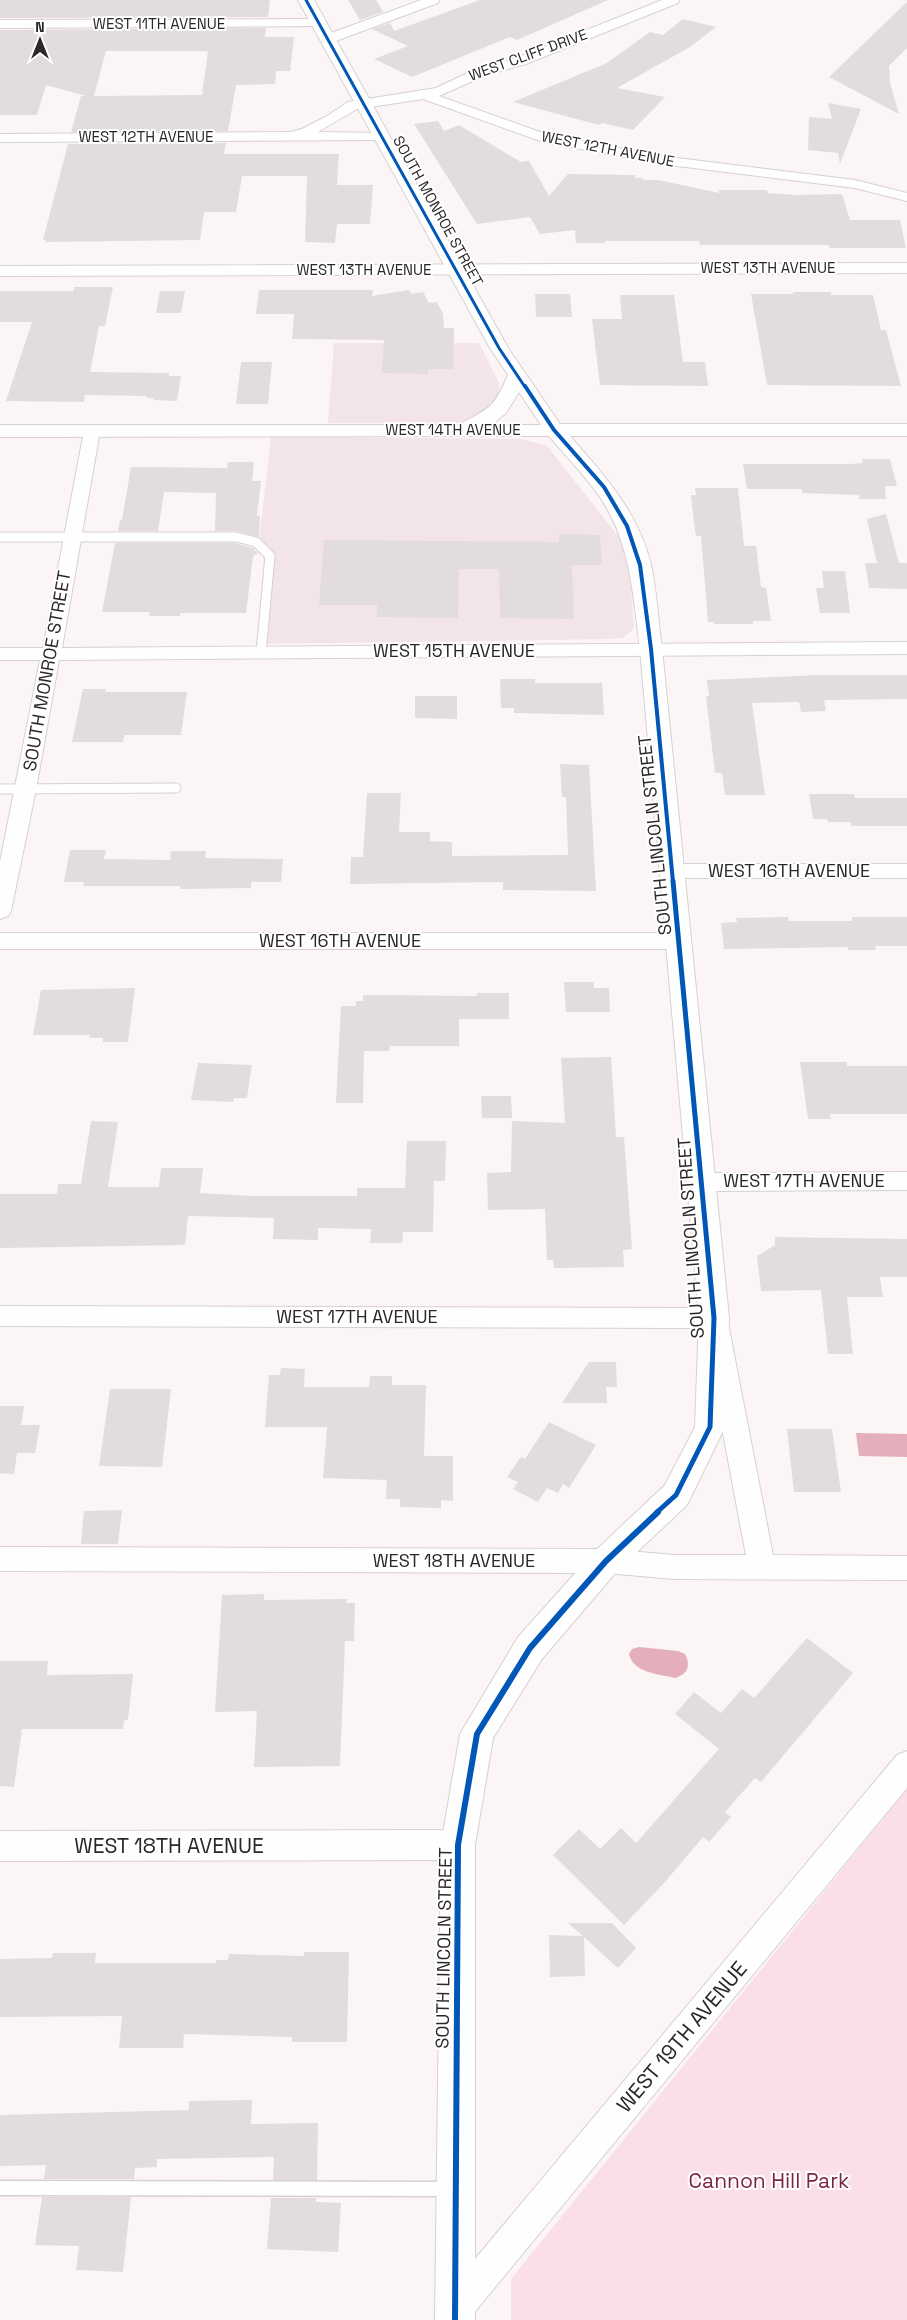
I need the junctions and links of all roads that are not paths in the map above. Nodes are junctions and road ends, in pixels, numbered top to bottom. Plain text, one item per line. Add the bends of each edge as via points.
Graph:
1 (306, 0) edge
2 (433, 0) edge
3 (666, 1) edge
4 (319, 23) junction
5 (0, 24) edge
6 (328, 39) junction
7 (424, 95) junction
8 (364, 102) junction
9 (292, 136) junction
10 (382, 136) junction
11 (0, 138) edge
12 (907, 197) edge
13 (907, 268) edge
14 (456, 269) junction
15 (0, 271) edge
16 (516, 375) junction
17 (460, 430) junction
18 (554, 430) junction
19 (907, 430) edge
20 (92, 431) junction
21 (0, 432) edge
22 (0, 537) edge
23 (72, 537) junction
24 (907, 648) edge
25 (651, 649) junction
26 (261, 653) junction
27 (0, 654) edge
28 (50, 654) junction
29 (176, 788) dead end
30 (0, 789) edge
31 (26, 789) junction
32 (672, 871) junction
33 (907, 871) edge
34 (0, 911) edge
35 (0, 941) edge
36 (679, 941) junction
37 (907, 1181) edge
38 (701, 1182) junction
39 (0, 1316) edge
40 (714, 1318) junction
41 (0, 1559) edge
42 (606, 1561) junction
43 (762, 1567) junction
44 (907, 1568) edge
45 (907, 1765) edge
46 (458, 1845) junction
47 (0, 1846) edge
48 (0, 2188) edge
49 (457, 2189) junction
50 (456, 2314) edge

1 - 4 street, SOUTH MONROE STREET
2 - 6 street
3 - 7 street, WEST CLIFF DRIVE via 521,61 481,72 441,91
4 - 5 street, WEST 11TH AVENUE
4 - 6 street, SOUTH MONROE STREET
6 - 8 street, SOUTH MONROE STREET
7 - 8 street, WEST 12TH AVENUE
7 - 12 street, WEST 12TH AVENUE via 543,138 661,160 855,184
8 - 9 street, WEST 12TH AVENUE via 345,108 307,132
8 - 10 street, SOUTH MONROE STREET
9 - 10 street, WEST 12TH AVENUE
9 - 11 street, WEST 12TH AVENUE
10 - 14 street, SOUTH MONROE STREET
13 - 14 street, WEST 13TH AVENUE
14 - 15 street, WEST 13TH AVENUE
14 - 16 street, SOUTH MONROE STREET
16 - 17 street via 505,405 489,420
16 - 18 street, SOUTH MONROE STREET
17 - 18 street, WEST 14TH AVENUE
17 - 20 street, WEST 14TH AVENUE
18 - 19 street, WEST 14TH AVENUE
18 - 25 street, SOUTH LINCOLN STREET via 604,487 627,526 640,565
20 - 21 street, WEST 14TH AVENUE
20 - 23 street, SOUTH MONROE STREET
22 - 23 lane
23 - 26 lane via 236,537 252,539 264,546 270,556
23 - 28 street, SOUTH MONROE STREET
24 - 25 street, WEST 15TH AVENUE
25 - 26 street, WEST 15TH AVENUE
25 - 32 street, SOUTH LINCOLN STREET
26 - 28 street, WEST 15TH AVENUE
27 - 28 street, WEST 15TH AVENUE
28 - 31 street, SOUTH MONROE STREET
29 - 31 lane
30 - 31 lane
31 - 34 street, SOUTH MONROE STREET
32 - 33 street, WEST 16TH AVENUE
32 - 36 street, SOUTH LINCOLN STREET
35 - 36 street, WEST 16TH AVENUE
36 - 38 street, SOUTH LINCOLN STREET
37 - 38 street, WEST 17TH AVENUE
38 - 40 street, SOUTH LINCOLN STREET
39 - 40 street, WEST 17TH AVENUE
40 - 42 street, SOUTH LINCOLN STREET via 710,1427 676,1495
40 - 43 street, SOUTH LINCOLN STREET
41 - 42 street, WEST 18TH AVENUE
42 - 43 street, WEST 18TH AVENUE via 674,1567
42 - 46 street, SOUTH LINCOLN STREET via 530,1648 477,1734
43 - 44 street, WEST 18TH AVENUE
45 - 50 street, WEST 19TH AVENUE
46 - 47 street, WEST 18TH AVENUE
46 - 49 street, SOUTH LINCOLN STREET
48 - 49 lane
49 - 50 street, SOUTH LINCOLN STREET

